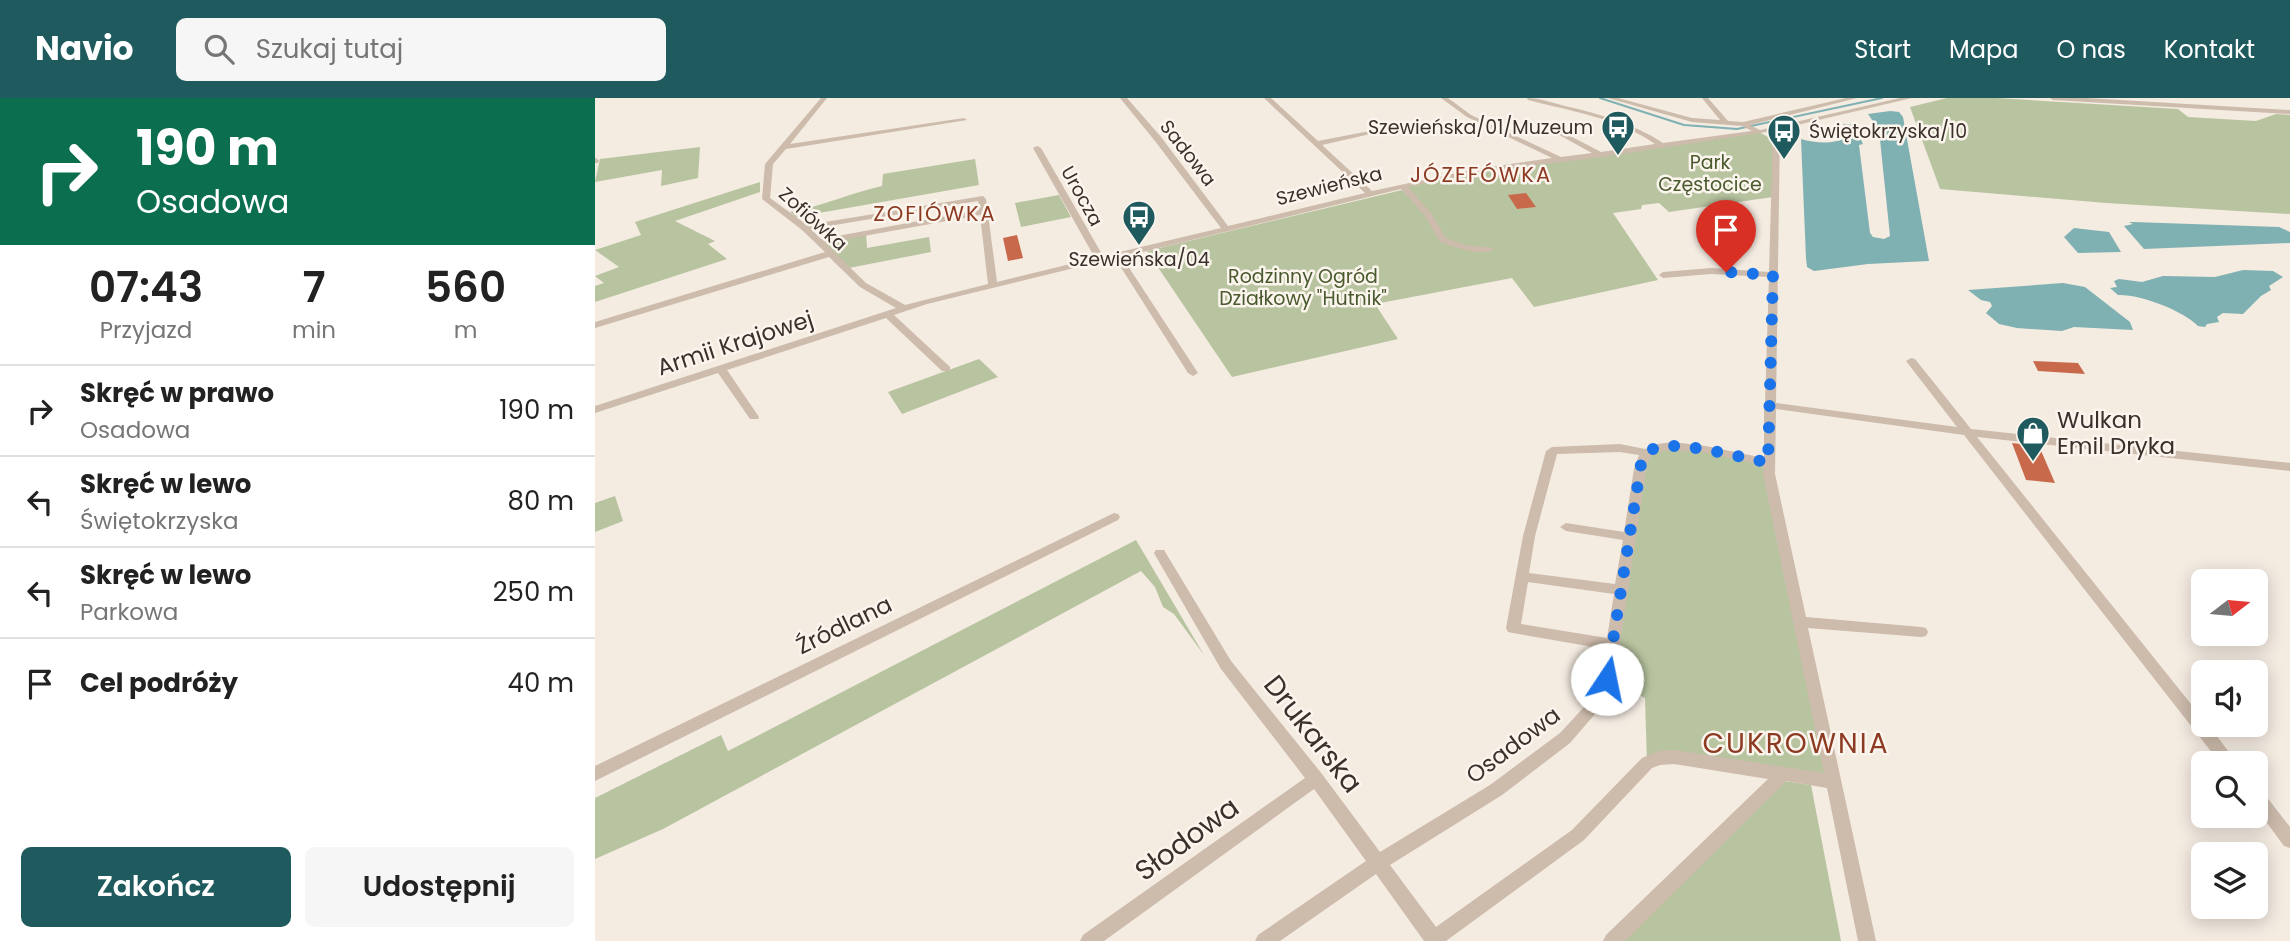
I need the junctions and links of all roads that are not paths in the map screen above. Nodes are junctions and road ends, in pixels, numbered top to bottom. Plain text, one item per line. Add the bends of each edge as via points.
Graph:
1 (824, 98) edge
2 (1123, 98) edge
3 (1267, 98) edge
4 (1444, 98) edge
5 (1611, 98) edge
6 (1705, 98) edge
7 (1854, 98) edge
8 (1909, 98) edge
9 (2053, 98) edge
10 (1529, 99) edge
11 (2290, 112) edge
12 (964, 120) dead end
13 (1726, 123) junction
14 (1545, 125) dead end
15 (1399, 126) dead end
16 (1751, 128) junction
17 (1777, 128) junction
18 (1775, 141) junction
19 (1316, 144) junction
20 (1662, 146) junction
21 (783, 147) junction
22 (1037, 148) dead end
23 (1602, 155) junction
24 (1562, 161) junction
25 (1402, 186) junction
26 (1371, 194) junction
27 (974, 198) joint
28 (984, 212) junction
29 (805, 228) junction
30 (1226, 229) junction
31 (818, 242) junction
32 (1490, 250) dead end
33 (829, 254) junction
34 (1117, 255) junction
35 (1100, 259) junction
36 (1663, 275) dead end
37 (1773, 275) junction
38 (993, 285) junction
39 (903, 308) junction
40 (886, 313) junction
41 (595, 325) edge
42 (1911, 360) dead end
43 (720, 368) junction
44 (946, 369) dead end
45 (1193, 373) dead end
46 (1769, 408) junction
47 (595, 410) edge
48 (754, 417) dead end
49 (1967, 432) junction
50 (1647, 453) junction
51 (1768, 462) junction
52 (2290, 467) edge
53 (1114, 517) dead end
54 (1566, 527) dead end
55 (1630, 537) junction
56 (1160, 553) dead end
57 (1524, 577) junction
58 (1622, 590) junction
59 (1800, 622) junction
60 (1921, 632) dead end
61 (1614, 645) junction
62 (2220, 751) edge
63 (595, 774) edge
64 (1782, 775) junction
65 (1316, 779) junction
66 (1834, 782) junction
67 (2268, 812) edge
68 (2290, 840) edge
69 (1378, 863) junction
70 (1434, 940) edge
71 (1089, 941) edge
72 (1264, 941) edge
73 (1612, 941) edge
74 (1867, 941) edge

1 - 21 street, Zofiówka
2 - 30 street, Sadowa
3 - 19 street
4 - 24 street via 1469,116
5 - 13 street via 1680,118
6 - 13 street
7 - 16 street
8 - 17 street
9 - 11 street
10 - 20 street via 1620,125
12 - 21 street
13 - 16 street
14 - 23 street
15 - 19 street
16 - 17 street
16 - 18 street
16 - 20 street, Szewieńska
17 - 18 street
18 - 37 street
19 - 26 street
20 - 23 street, Szewieńska
21 - 29 street, Zofiówka via 769,164 766,198
22 - 35 street, Urocza
23 - 24 street, Szewieńska
24 - 25 street, Szewieńska via 1459,173
25 - 26 street, Szewieńska
25 - 32 street via 1443,240
26 - 30 street, Szewieńska
27 - 28 street via 982,199
27 - 29 street
28 - 31 street
28 - 38 street
29 - 31 street, Zofiówka
30 - 34 street, Szewieńska
31 - 33 street, Zofiówka
33 - 39 street, Zofiówka via 863,285
33 - 41 street
34 - 35 street, Szewieńska
34 - 45 street
35 - 38 street, Szewieńska
36 - 37 street via 1711,271
37 - 46 street
38 - 39 street, Szewieńska
39 - 40 street, Armii Krajowej
40 - 43 street, Armii Krajowej
40 - 44 street
42 - 49 street
43 - 47 street, Armii Krajowej
43 - 48 street
46 - 49 street
46 - 51 street
49 - 52 street
49 - 62 street
50 - 51 street via 1667,445
50 - 55 street, Osadowa
50 - 57 street via 1620,448 1552,451 1529,536
51 - 59 street
53 - 63 street, Źródlana
54 - 55 street
55 - 58 street, Osadowa
56 - 65 street, Drukarska via 1226,665
57 - 58 street
57 - 61 street via 1513,628
58 - 61 street, Osadowa
59 - 60 street
59 - 66 street
61 - 69 street, Osadowa via 1607,679 1590,710 1565,738 1496,790
64 - 66 street
64 - 70 street via 1674,757 1647,763 1578,835
64 - 73 street
65 - 69 street, Drukarska
65 - 71 street, Słodowa
66 - 74 street
67 - 68 street
69 - 70 street, Drukarska
69 - 72 street, Osadowa

